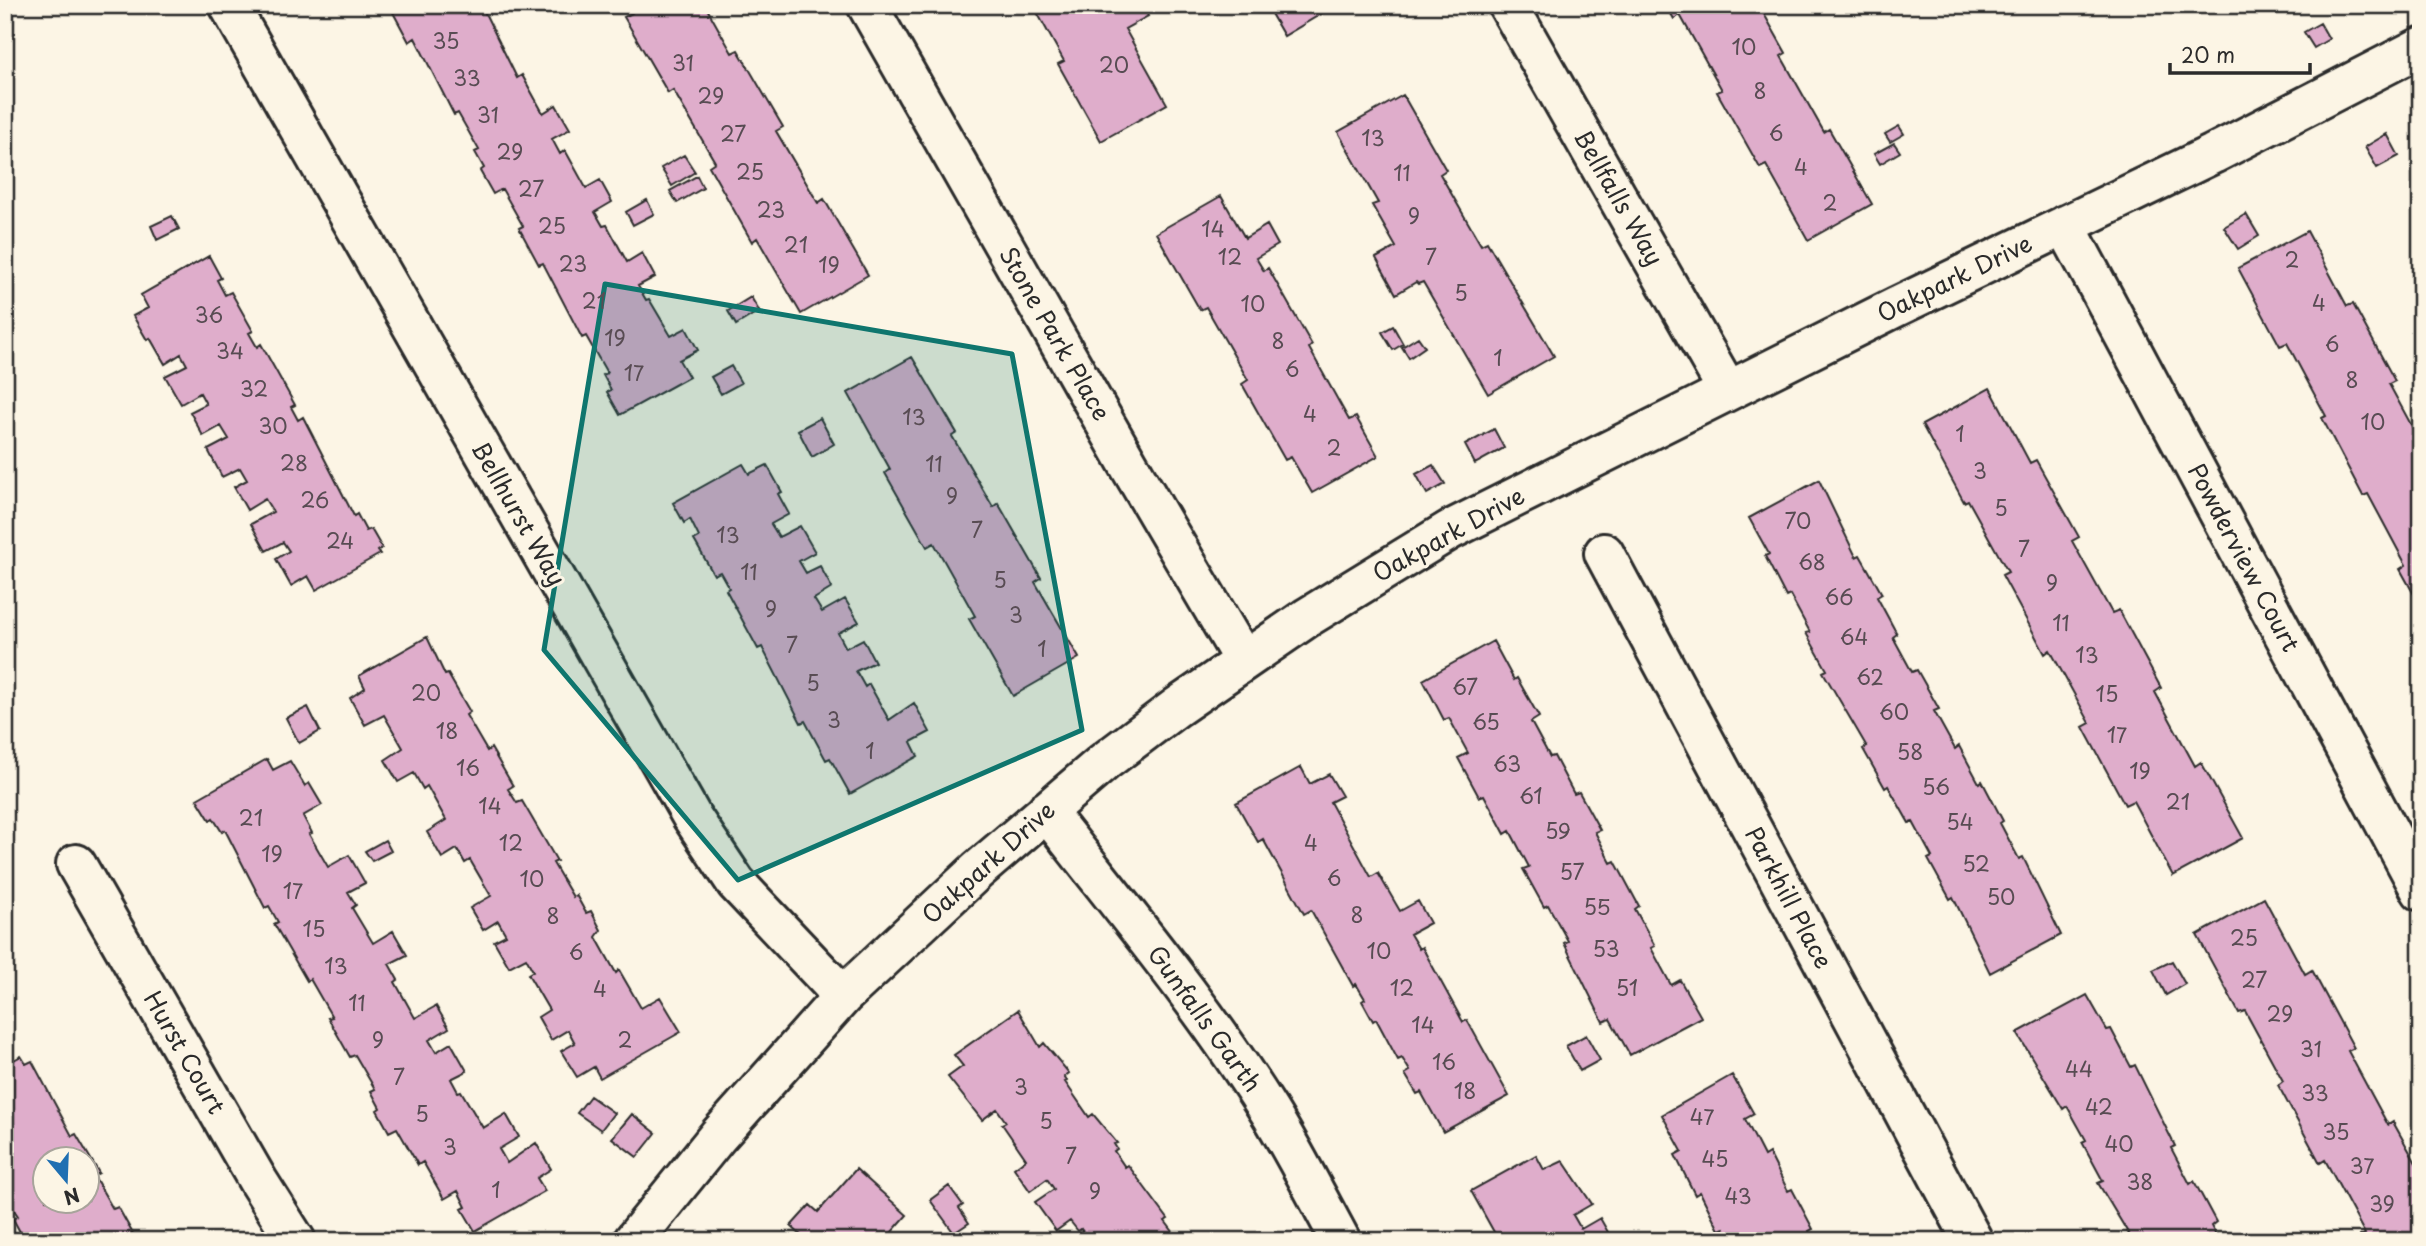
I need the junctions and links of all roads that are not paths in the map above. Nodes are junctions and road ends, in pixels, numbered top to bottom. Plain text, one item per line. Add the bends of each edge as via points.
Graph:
1 (229, 5) edge
2 (867, 5) edge
3 (1508, 5) edge
4 (2421, 47) edge
5 (2065, 225) junction
6 (1728, 391) junction
7 (1604, 553) dead end
8 (1244, 660) junction
9 (1046, 811) junction
10 (76, 863) dead end
11 (2421, 891) edge
12 (843, 996) junction
13 (296, 1241) edge
14 (633, 1241) edge
15 (1341, 1241) edge
16 (1973, 1241) edge

1 - 12 street, Bellhurst Way via 692,817 736,883
2 - 8 street, Stone Park Place
3 - 6 street, Bellfalls Way
4 - 5 street, Oakpark Drive
5 - 6 street, Oakpark Drive
5 - 11 street, Powderview Court
6 - 8 street, Oakpark Drive via 1450,530
7 - 16 street, Parkhill Place
8 - 9 street, Oakpark Drive via 1104,762
9 - 12 street, Oakpark Drive
9 - 15 street, Gunfalls Garth via 1228,1050 1268,1110
10 - 13 street, Hurst Court
12 - 14 street, Oakpark Drive via 718,1136

